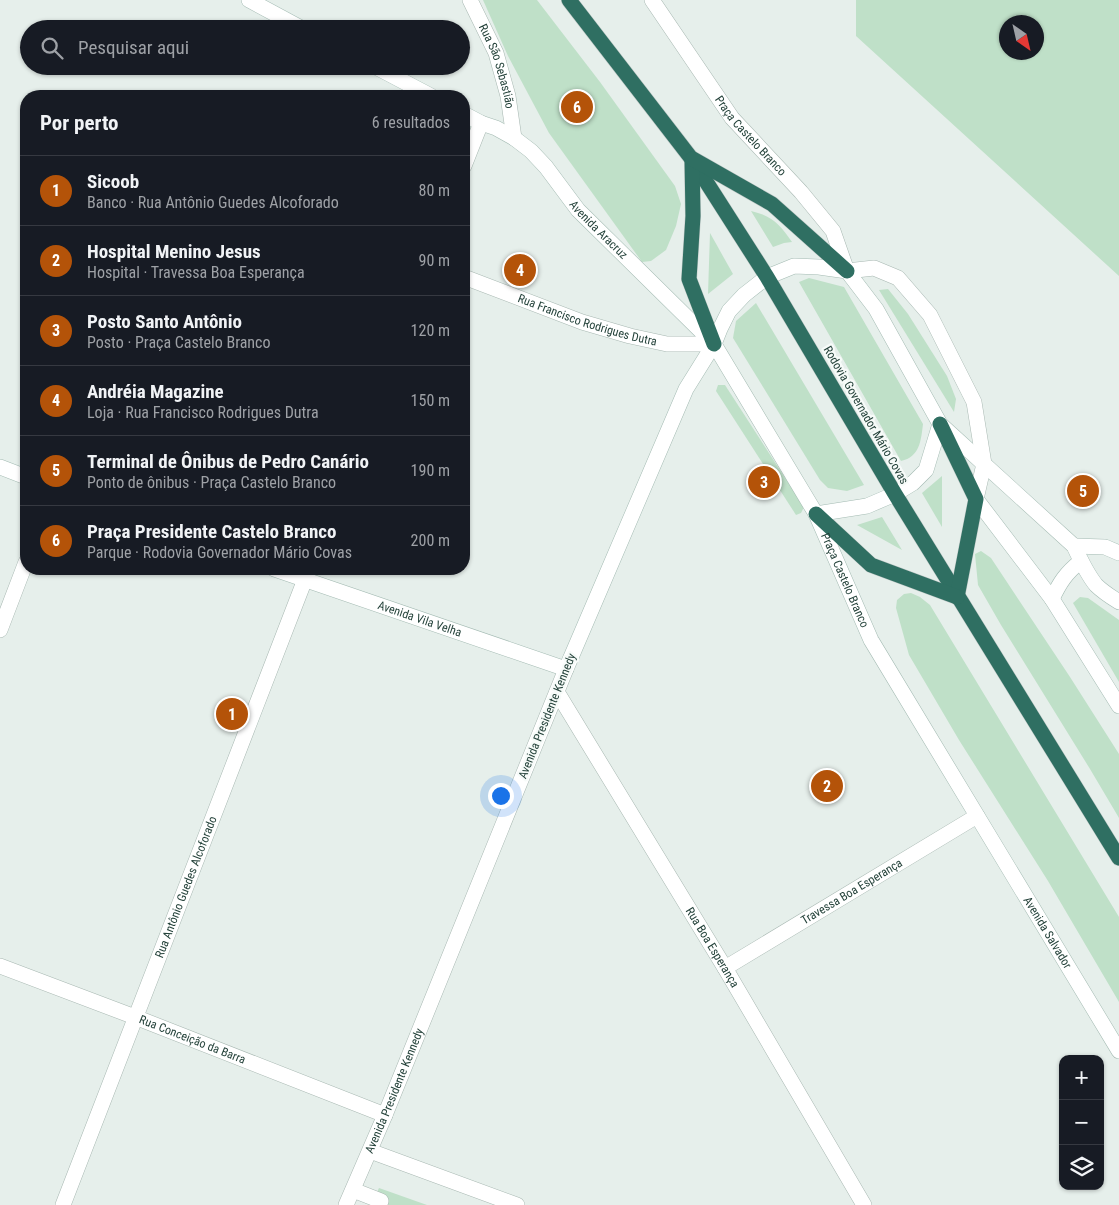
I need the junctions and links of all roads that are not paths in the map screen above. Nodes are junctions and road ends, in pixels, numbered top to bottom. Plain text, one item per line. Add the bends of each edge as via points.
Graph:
1 (249, 0) edge
2 (470, 0) edge
3 (568, 0) edge
4 (652, 0) edge
5 (286, 20) edge
6 (391, 75) edge
7 (420, 90) edge
8 (470, 117) edge
9 (481, 123) junction
10 (514, 138) junction
11 (470, 151) edge
12 (692, 158) junction
13 (847, 271) junction
14 (767, 277) junction
15 (470, 279) edge
16 (714, 344) junction
17 (940, 424) junction
18 (984, 464) junction
19 (0, 467) edge
20 (20, 475) edge
21 (895, 494) junction
22 (976, 499) junction
23 (816, 514) junction
24 (1074, 546) junction
25 (1119, 553) edge
26 (1081, 561) junction
27 (21, 575) edge
28 (307, 575) edge
29 (310, 575) edge
30 (957, 597) junction
31 (1052, 599) junction
32 (1119, 602) edge
33 (0, 630) edge
34 (566, 669) junction
35 (557, 692) junction
36 (1119, 706) edge
37 (977, 816) junction
38 (1119, 858) edge
39 (0, 966) edge
40 (725, 968) junction
41 (135, 1017) junction
42 (1119, 1051) edge
43 (385, 1115) junction
44 (370, 1151) junction
45 (353, 1190) junction
46 (385, 1204) edge
47 (63, 1205) edge
48 (346, 1205) edge
49 (517, 1205) edge
50 (864, 1205) edge

1 - 5 street
2 - 10 street, Rua São Sebastião via 496,53 508,96
3 - 12 highway, Rodovia Governador Mário Covas
4 - 13 street, Praça Castelo Branco via 732,118 833,231
6 - 7 street
8 - 9 street, Avenida Aracruz
9 - 10 street, Avenida Aracruz
9 - 11 street
10 - 16 street, Avenida Aracruz via 532,151 578,210
12 - 13 highway via 772,204
12 - 14 highway, Rodovia Governador Mário Covas
12 - 16 highway via 689,279
13 - 14 street, Avenida Presidente Kennedy via 794,266
13 - 17 street, Praça Castelo Branco via 876,308
13 - 18 street via 874,268 898,278 930,315 974,402
14 - 16 street, Avenida Presidente Kennedy via 744,294 729,311
14 - 21 highway, Rodovia Governador Mário Covas
15 - 16 street, Rua Francisco Rodrigues Dutra via 582,322 630,336 667,344
16 - 23 street, Praça Castelo Branco
16 - 34 street, Avenida Presidente Kennedy via 686,389
17 - 18 street, Praça Castelo Branco
17 - 21 street via 926,470
17 - 22 highway
18 - 22 street
18 - 24 street, Praça Castelo Branco
19 - 20 street
21 - 23 street via 867,506
21 - 30 highway, Rodovia Governador Mário Covas
22 - 30 highway
22 - 31 street
23 - 30 highway via 871,566
23 - 37 street, Praça Castelo Branco via 871,640
24 - 25 street via 1105,547
24 - 26 street
26 - 31 street via 1068,571
26 - 32 street via 1095,584
27 - 33 street
28 - 41 street, Rua Antônio Guedes Alcoforado
29 - 34 street, Avenida Vila Velha
30 - 38 highway, Rodovia Governador Mário Covas
31 - 36 street
34 - 35 street, Avenida Presidente Kennedy
35 - 40 street, Rua Boa Esperança
35 - 43 street, Avenida Presidente Kennedy
37 - 40 street, Travessa Boa Esperança
37 - 42 street, Avenida Salvador
39 - 41 street, Rua Conceição da Barra
40 - 50 street, Rua Boa Esperança
41 - 43 street, Rua Conceição da Barra
41 - 47 street, Rua Antônio Guedes Alcoforado
43 - 44 street, Avenida Presidente Kennedy
44 - 45 street, Avenida Presidente Kennedy
44 - 49 street
45 - 46 street
45 - 48 street, Avenida Presidente Kennedy

